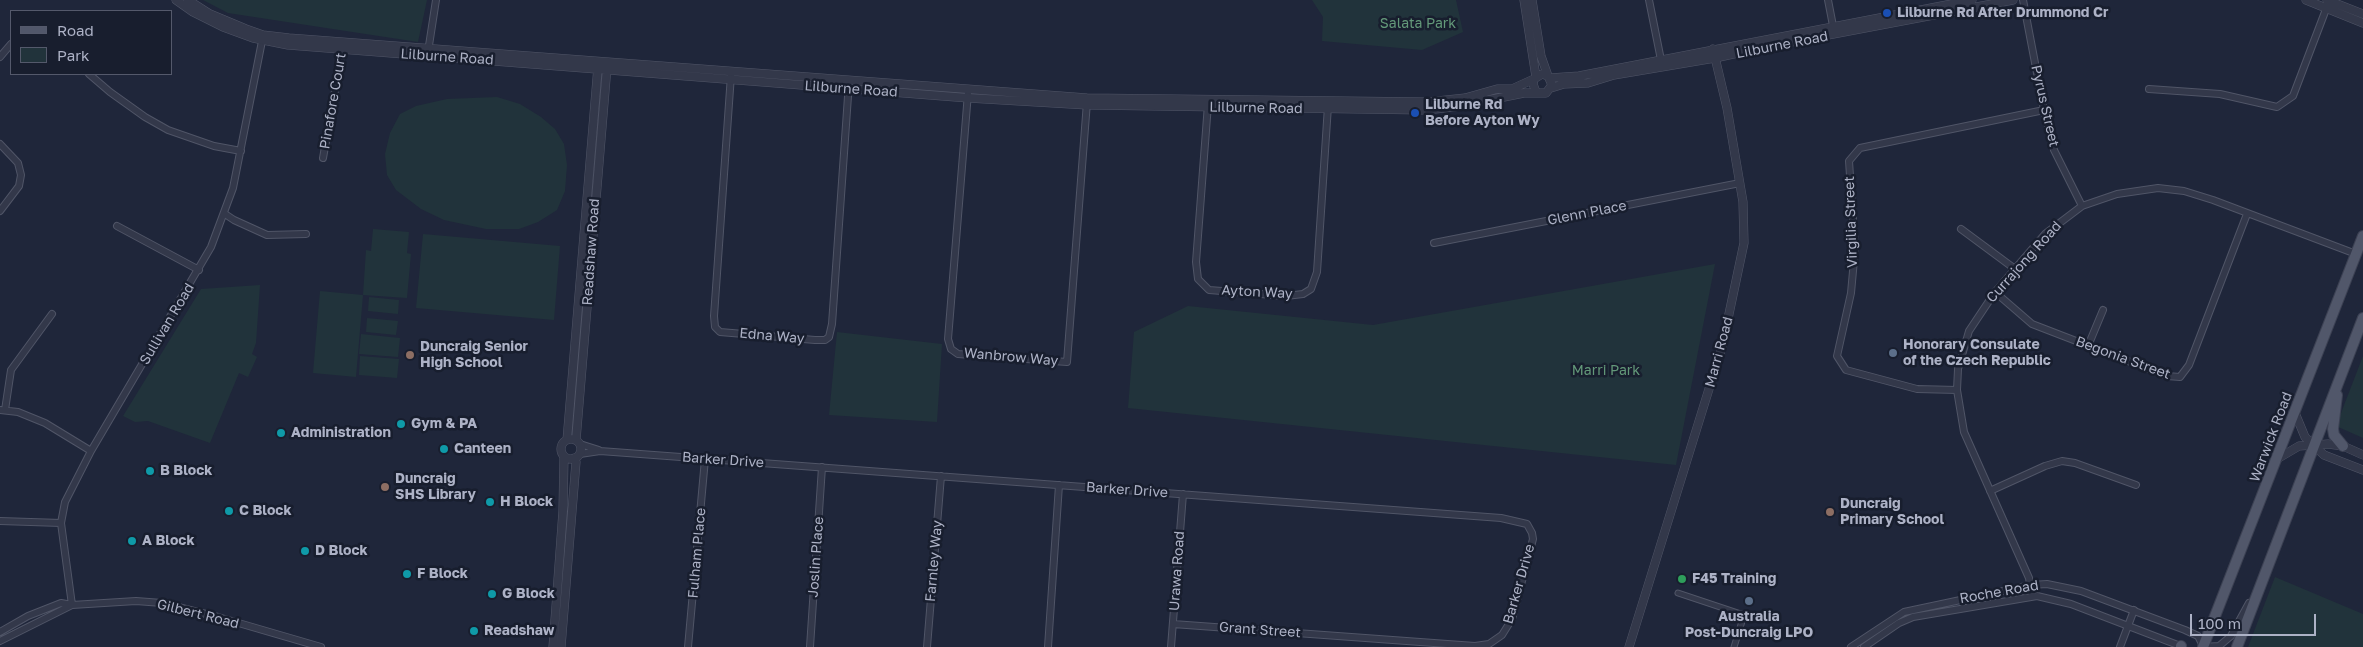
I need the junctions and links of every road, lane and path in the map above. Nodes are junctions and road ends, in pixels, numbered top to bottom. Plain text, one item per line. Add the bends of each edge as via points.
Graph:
1 (176, 0) edge
2 (188, 0) edge
3 (436, 0) edge
4 (1524, 0) edge
5 (1532, 0) edge
6 (1649, 0) edge
7 (1828, 0) edge
8 (1972, 0) edge
9 (2013, 0) edge
10 (2023, 0) edge
11 (2306, 0) edge
12 (2328, 3) edge
13 (2363, 14) edge
14 (2363, 23) edge
15 (1834, 30) junction
16 (263, 38) junction
17 (10, 45) edge
18 (343, 47) junction
19 (1713, 49) junction
20 (428, 52) junction
21 (0, 57) edge
22 (1716, 58) junction
23 (1661, 64) junction
24 (598, 66) junction
25 (607, 67) junction
26 (90, 75) edge
27 (731, 77) junction
28 (1549, 77) junction
29 (1535, 78) junction
30 (849, 85) junction
31 (1551, 88) junction
32 (2149, 89) dead end
33 (1536, 92) junction
34 (968, 94) junction
35 (1087, 102) junction
36 (1208, 104) junction
37 (1328, 106) junction
38 (2044, 110) junction
39 (0, 144) edge
40 (241, 151) junction
41 (323, 158) dead end
42 (1740, 183) junction
43 (2082, 206) junction
44 (0, 211) edge
45 (225, 214) junction
46 (2247, 214) junction
47 (117, 226) dead end
48 (1961, 229) dead end
49 (306, 234) dead end
50 (2363, 236) edge
51 (1434, 243) dead end
52 (2356, 254) junction
53 (2015, 269) junction
54 (199, 270) junction
55 (1995, 292) junction
56 (2103, 310) dead end
57 (52, 314) dead end
58 (2363, 318) edge
59 (2088, 346) junction
60 (2337, 384) junction
61 (1956, 390) junction
62 (3, 410) edge
63 (2295, 413) junction
64 (567, 440) junction
65 (578, 442) junction
66 (2313, 445) junction
67 (2343, 446) junction
68 (90, 451) junction
69 (600, 451) junction
70 (2363, 455) edge
71 (564, 456) junction
72 (577, 456) junction
73 (705, 459) junction
74 (2277, 459) junction
75 (822, 467) junction
76 (2363, 470) edge
77 (941, 476) junction
78 (1059, 485) junction
79 (2136, 485) dead end
80 (1990, 490) junction
81 (1183, 494) junction
82 (0, 521) edge
83 (61, 523) junction
84 (2030, 585) junction
85 (2261, 585) junction
86 (1678, 593) dead end
87 (2032, 596) junction
88 (72, 605) junction
89 (2134, 610) junction
90 (1173, 624) junction
91 (2128, 627) junction
92 (0, 632) edge
93 (0, 641) edge
94 (1495, 641) joint
95 (321, 647) edge
96 (553, 647) edge
97 (561, 647) edge
98 (688, 647) edge
99 (810, 647) edge
100 (928, 647) edge
101 (1048, 647) edge
102 (1171, 647) edge
103 (1629, 647) edge
104 (1734, 647) edge
105 (1851, 647) edge
106 (1864, 647) edge
107 (2120, 647) edge
108 (2182, 647) edge
109 (2203, 647) edge
110 (2237, 647) edge

1 - 16 street, Lilburne Road via 212,22
2 - 16 street, Lilburne Road
3 - 20 street
4 - 29 street
5 - 28 street via 1541,56
6 - 23 street
7 - 15 street
8 - 15 street, Lilburne Road
9 - 15 street, Lilburne Road
10 - 38 street, Pyrus Street
11 - 12 street
12 - 13 street
12 - 14 street
12 - 32 street via 2293,96 2277,108 2220,94
15 - 19 street, Lilburne Road
15 - 22 street, Lilburne Road
16 - 18 street, Lilburne Road
16 - 40 street, Sullivan Road
17 - 21 street
18 - 20 street, Lilburne Road
18 - 41 street, Pinafore Court
19 - 22 street, Marri Road
19 - 23 street, Lilburne Road
20 - 24 street, Lilburne Road
22 - 23 street, Lilburne Road
22 - 42 street, Marri Road
23 - 28 street, Lilburne Road
23 - 31 street, Lilburne Road via 1588,83
24 - 25 street, Lilburne Road
24 - 64 street, Readshaw Road
25 - 27 street, Lilburne Road
25 - 65 street, Readshaw Road
26 - 40 street via 145,117 168,130 214,146
27 - 30 street, Lilburne Road
27 - 30 street, Edna Way via 715,327 720,332 815,340 829,337 832,324
28 - 29 street via 1542,74
28 - 31 street
29 - 33 street via 1533,87
29 - 37 street, Lilburne Road via 1518,88 1497,89 1452,100
30 - 34 street, Lilburne Road
31 - 33 street via 1546,94
33 - 37 street, Lilburne Road via 1438,109
34 - 35 street, Lilburne Road
34 - 35 street, Wanbrow Way via 948,339 951,348 958,354 1067,362
35 - 36 street, Lilburne Road
36 - 37 street, Lilburne Road
36 - 37 street, Ayton Way via 1196,262 1198,279 1209,290 1286,296 1303,294 1311,289 1316,272
38 - 43 street, Pyrus Street via 2054,150
38 - 61 street, Virgilia Street via 1860,148 1850,161 1855,249 1852,293 1838,356 1846,370 1917,389
39 - 44 street via 18,163 22,175 19,186
40 - 45 street, Sullivan Road
42 - 51 street, Glenn Place
42 - 103 street, Marri Road via 1744,243 1722,347
43 - 46 street, Currajong Road via 2117,194 2158,188 2184,191
43 - 53 street, Currajong Road via 2045,234
45 - 49 street via 267,235
45 - 54 street, Sullivan Road
46 - 52 street, Currajong Road
46 - 59 street, Begonia Street via 2189,365 2180,377 2167,376
47 - 54 street
48 - 53 street
50 - 52 main road, Warwick Road
52 - 63 main road, Warwick Road
53 - 55 street, Currajong Road
54 - 68 street, Sullivan Road
55 - 59 street, Begonia Street via 2032,324
55 - 61 street, Currajong Road via 1969,330
56 - 59 street
57 - 62 street via 11,370
58 - 60 main road
60 - 66 main road
60 - 67 main road via 2333,430
61 - 80 street, Currajong Road via 1964,432
62 - 68 street via 18,412 45,423
63 - 66 street via 2305,437
63 - 74 main road, Warwick Road
64 - 65 street
64 - 71 street, Readshaw Road via 562,447
65 - 69 street, Barker Drive
65 - 72 street, Readshaw Road
66 - 67 street
66 - 74 street via 2299,446
66 - 76 street via 2324,455
66 - 85 main road
67 - 70 street
68 - 83 street, Sullivan Road via 65,502
69 - 72 street, Barker Drive
69 - 73 street, Barker Drive
71 - 72 street
71 - 96 street via 564,503
72 - 97 street
73 - 75 street, Barker Drive
73 - 98 street, Fulham Place
74 - 109 main road, Warwick Road
75 - 77 street, Barker Drive
75 - 99 street, Joslin Place
77 - 78 street, Barker Drive
77 - 100 street, Farnley Way
78 - 81 street, Barker Drive
78 - 101 street
79 - 80 street via 2062,461
80 - 84 street, Currajong Road
81 - 90 street, Urawa Road
81 - 94 street, Barker Drive via 1523,522 1530,528 1533,539 1512,619
82 - 83 street
83 - 88 street, Sullivan Road
84 - 87 street, Currajong Road
84 - 89 street, Roche Road via 2070,587
84 - 105 street, Roche Road via 1904,612
85 - 109 street via 2232,636 2218,646
85 - 110 main road
86 - 104 street via 1744,615
87 - 91 street, Roche Road via 2071,604
87 - 106 street, Roche Road via 1913,617
88 - 92 street, Gilbert Road via 61,603
88 - 93 street, Gilbert Road
88 - 95 street, Gilbert Road via 105,601 162,603
89 - 91 street
89 - 109 street, Roche Road via 2198,636
90 - 94 street, Grant Street via 1475,646
90 - 102 street, Urawa Road
91 - 107 street
91 - 108 street, Roche Road

